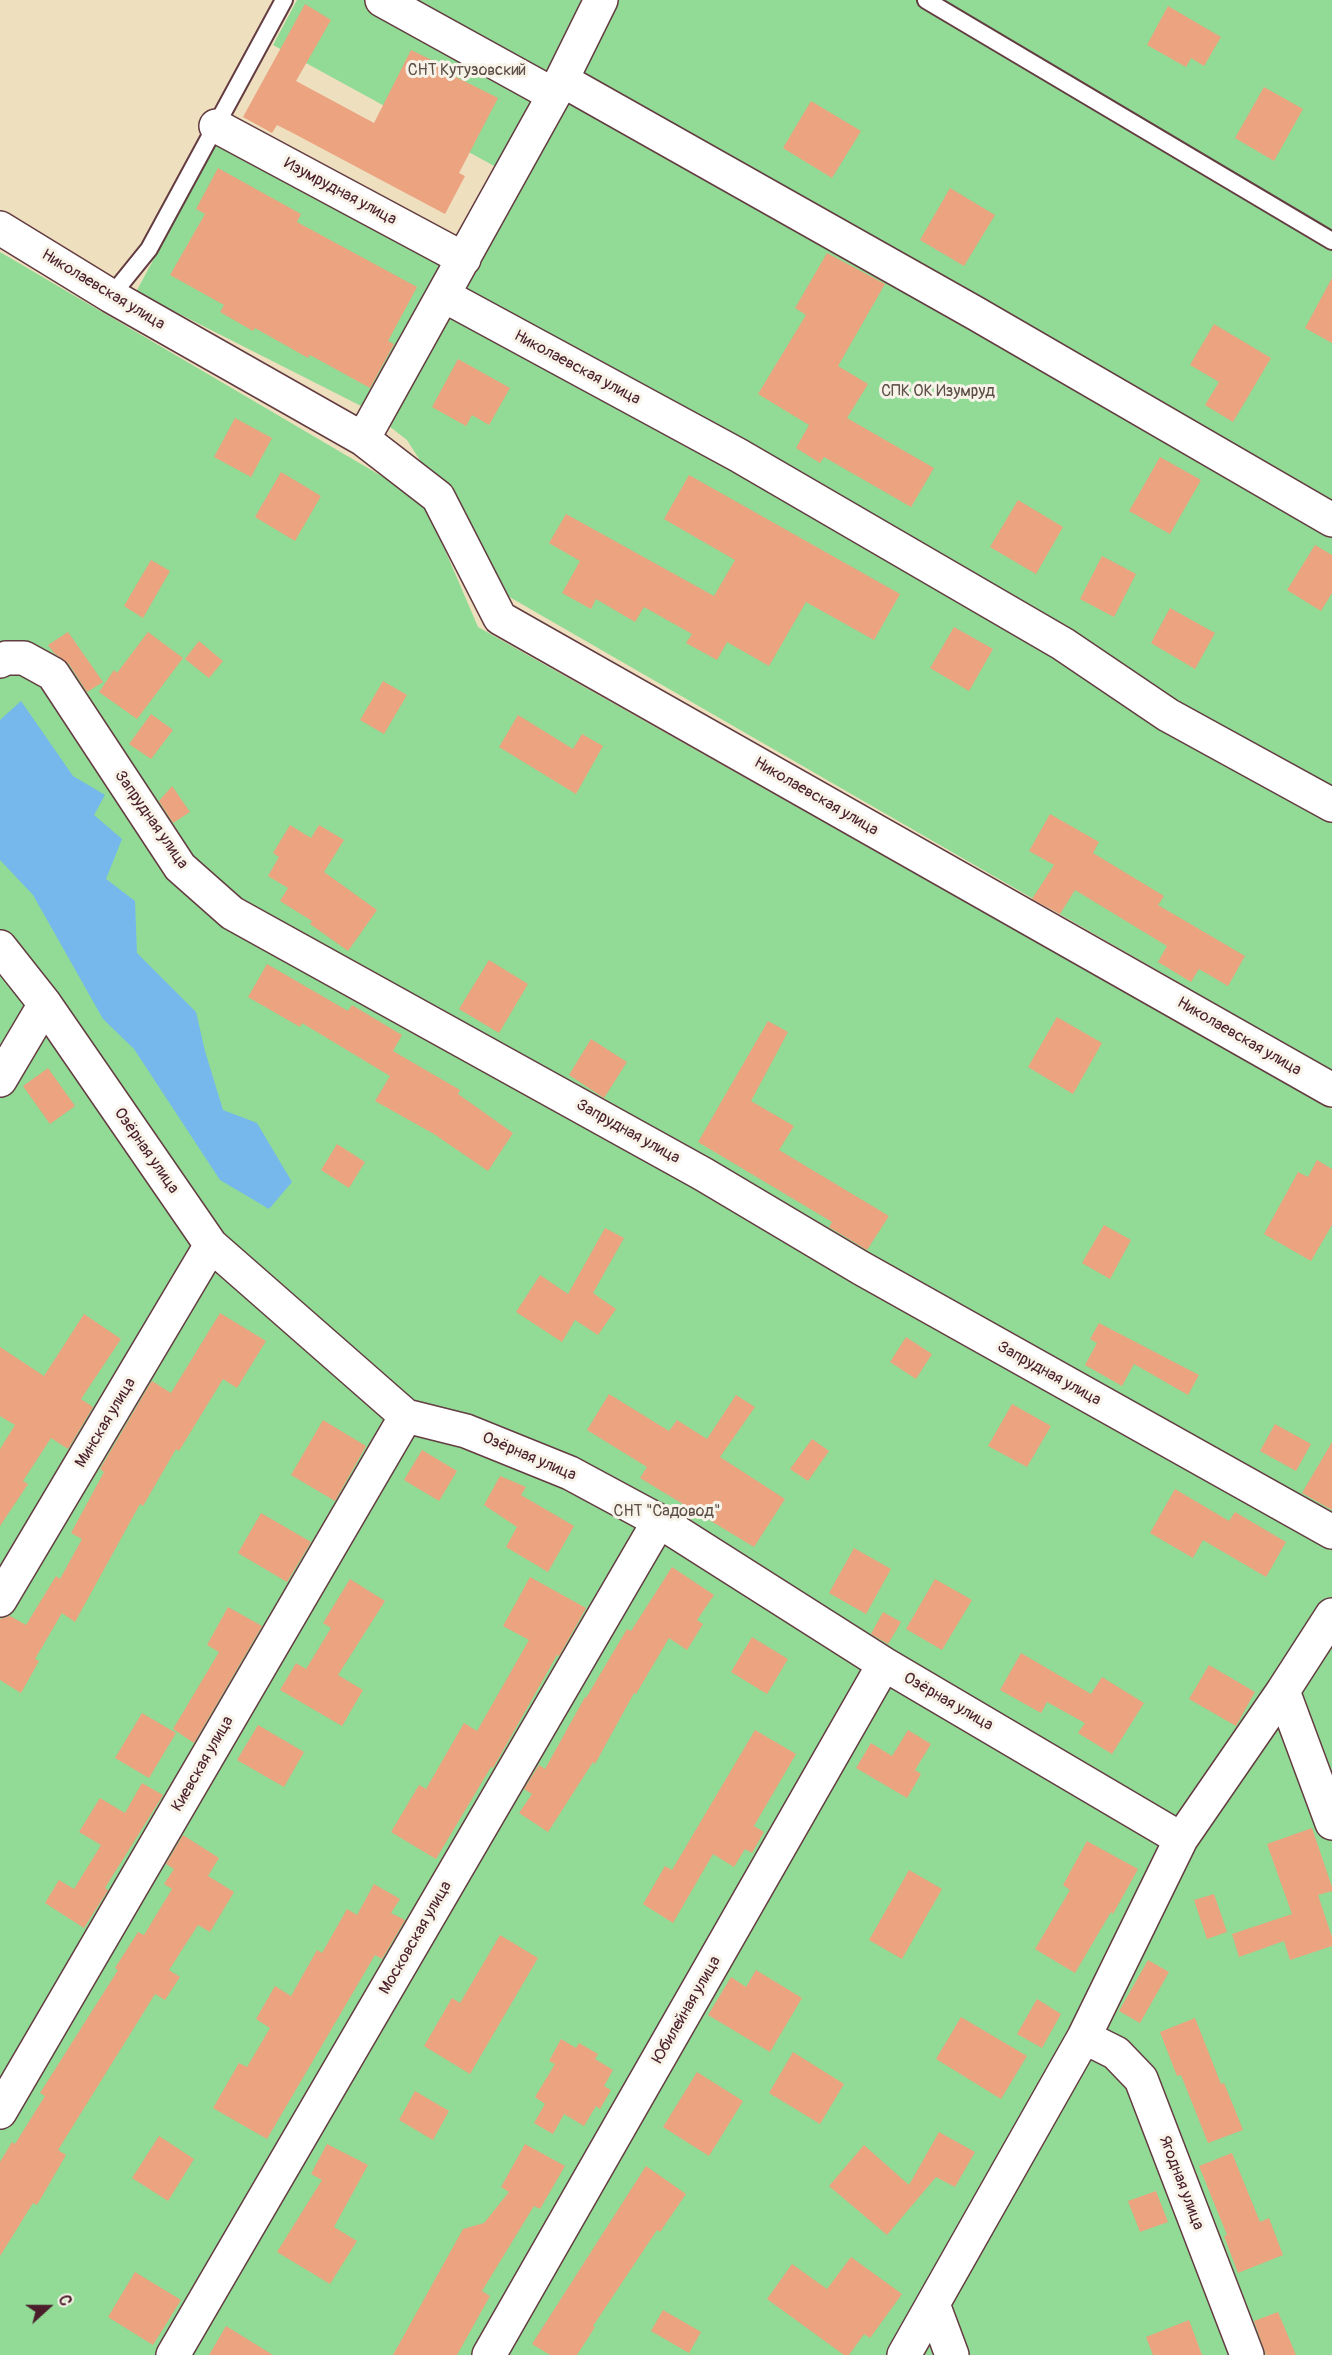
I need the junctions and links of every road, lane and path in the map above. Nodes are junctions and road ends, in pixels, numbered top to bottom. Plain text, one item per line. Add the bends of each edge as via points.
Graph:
1 (284, 0) edge
2 (382, 0) edge
3 (601, 0) edge
4 (926, 0) edge
5 (558, 88) junction
6 (216, 126) junction
7 (0, 228) edge
8 (1332, 241) edge
9 (464, 259) junction
10 (111, 296) junction
11 (443, 296) junction
12 (363, 440) junction
13 (1332, 520) edge
14 (0, 661) edge
15 (1332, 805) edge
16 (0, 946) edge
17 (45, 1004) junction
18 (0, 1080) edge
19 (1332, 1090) edge
20 (211, 1245) junction
21 (406, 1416) junction
22 (659, 1521) junction
23 (1332, 1532) edge
24 (0, 1600) edge
25 (1332, 1615) edge
26 (884, 1664) junction
27 (1283, 1691) junction
28 (1332, 1823) edge
29 (1180, 1839) junction
30 (1084, 2037) junction
31 (0, 2112) edge
32 (933, 2304) junction
33 (173, 2355) edge
34 (489, 2355) edge
35 (904, 2355) edge
36 (952, 2355) edge
37 (1246, 2355) edge

1 - 6 lane
2 - 5 street
3 - 5 street
4 - 8 lane
5 - 9 street
5 - 13 street via 975,313
6 - 9 street, Изумрудная улица
6 - 10 lane via 149,249
7 - 10 street, Николаевская улица
9 - 11 street
10 - 12 street, Николаевская улица
11 - 12 street
11 - 15 street, Николаевская улица via 738,454 1063,644 1168,715
12 - 19 street, Николаевская улица via 438,497 500,618
14 - 23 street, Запрудная улица via 24,658 53,674 180,867 232,913 703,1174 861,1268
16 - 17 street, Озёрная улица
17 - 18 street
17 - 20 street, Озёрная улица
20 - 21 street, Озёрная улица
20 - 24 street, Минская улица
21 - 22 street, Озёрная улица via 466,1431 570,1473
21 - 31 street, Киевская улица
22 - 26 street, Озёрная улица
22 - 33 street, Московская улица
25 - 27 street
26 - 29 street, Озёрная улица
26 - 34 street, Юбилейная улица
27 - 28 street
27 - 29 street
29 - 30 street
30 - 32 street
30 - 37 street, Ягодная улица via 1116,2053 1141,2079
32 - 35 street
32 - 36 street

